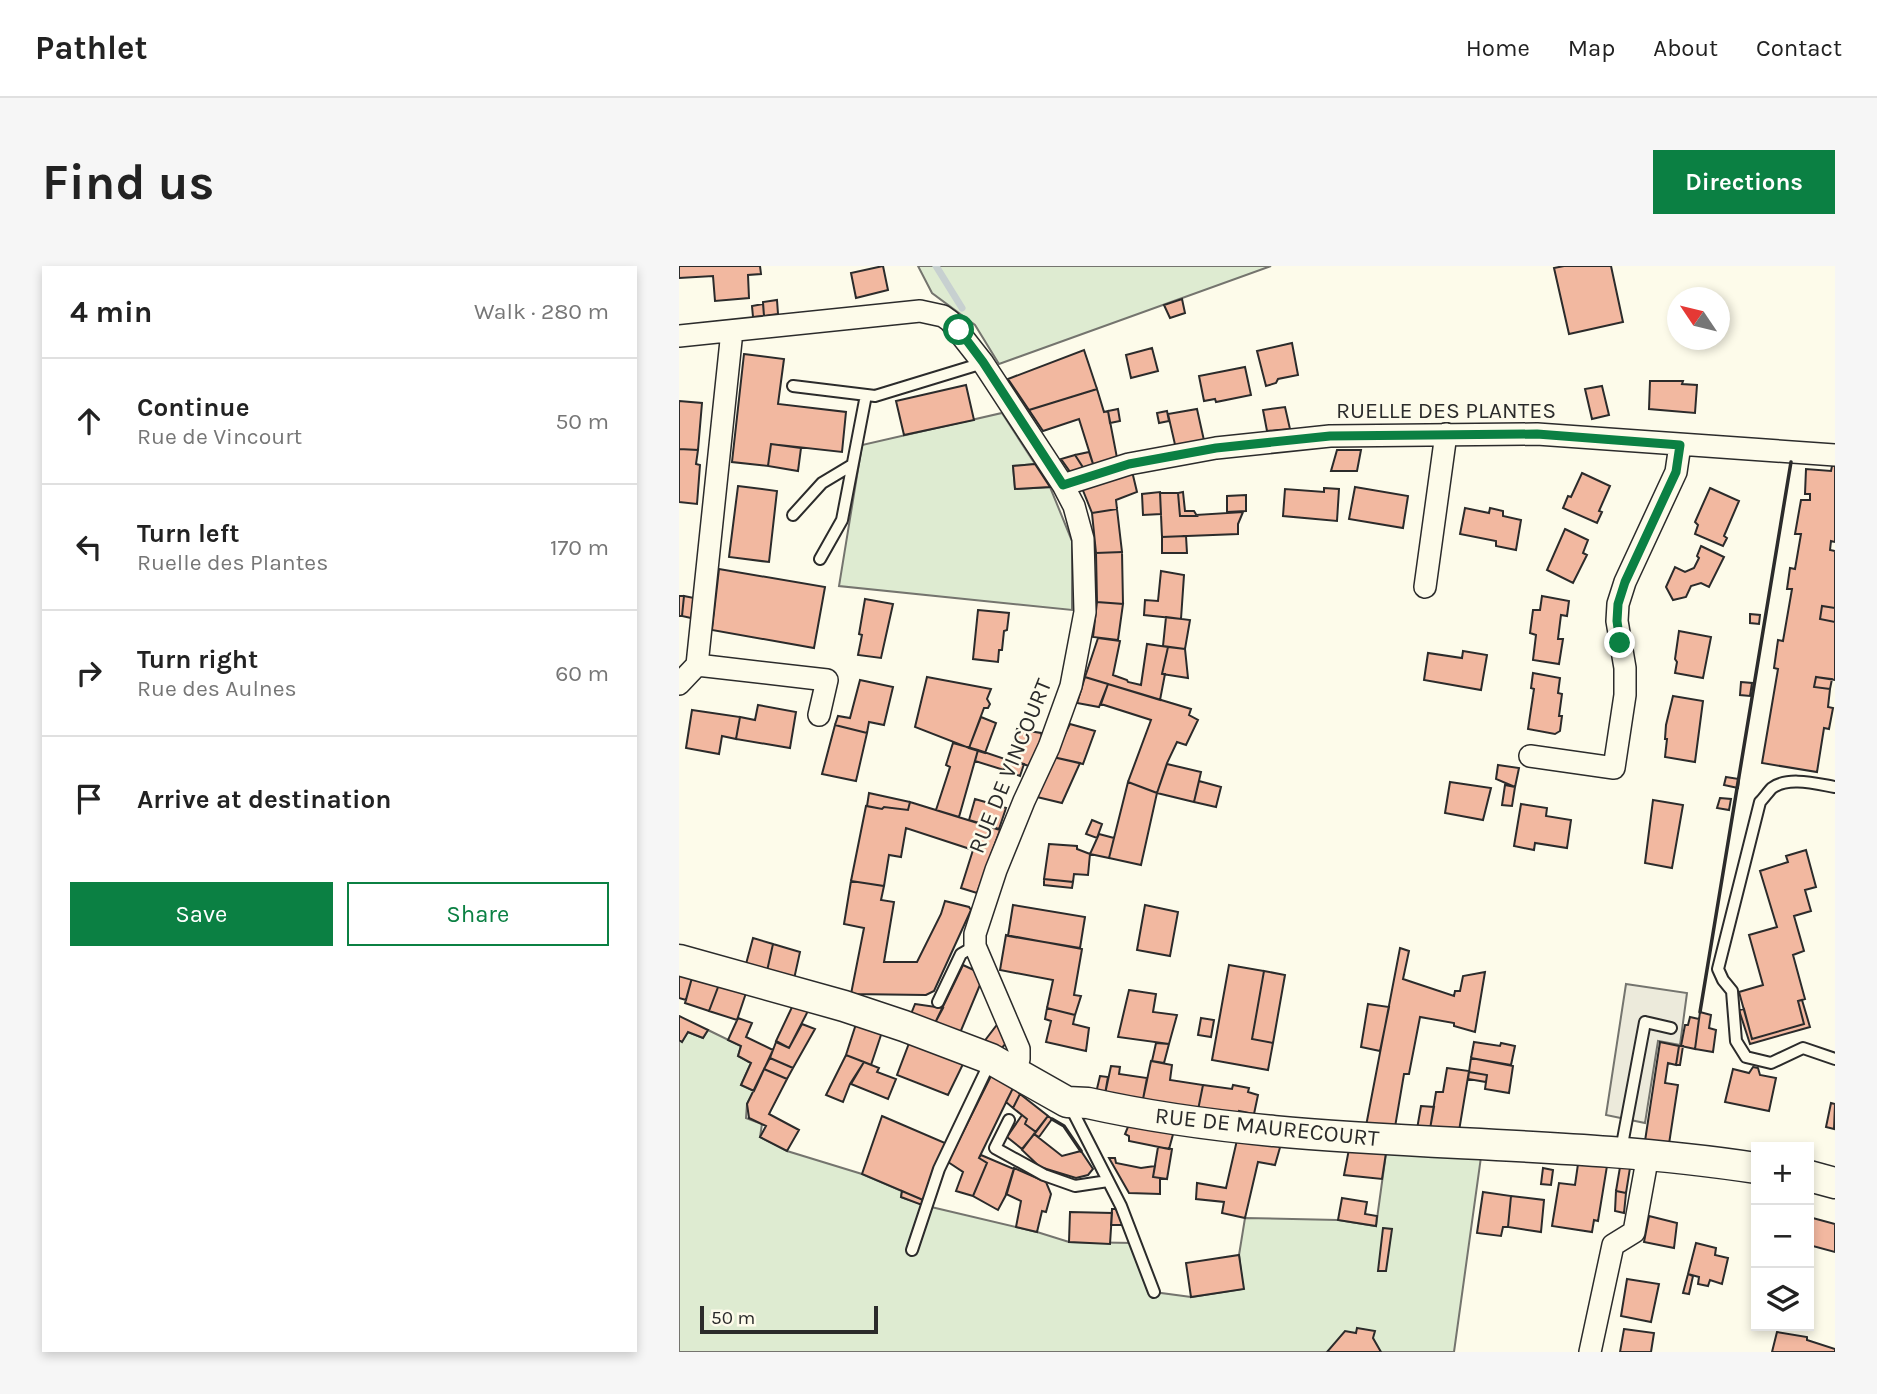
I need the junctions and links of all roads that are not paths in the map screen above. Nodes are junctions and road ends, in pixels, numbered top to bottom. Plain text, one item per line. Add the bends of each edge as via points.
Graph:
1 (732, 331) junction
2 (679, 336) edge
3 (983, 362) junction
4 (793, 386) dead end
5 (866, 395) junction
6 (1446, 434) junction
7 (1680, 445) junction
8 (1835, 455) edge
9 (852, 465) junction
10 (1063, 485) junction
11 (793, 515) dead end
12 (820, 559) dead end
13 (1425, 587) dead end
14 (697, 665) junction
15 (679, 684) edge
16 (819, 715) dead end
17 (1530, 755) dead end
18 (1835, 787) edge
19 (975, 946) junction
20 (679, 960) edge
21 (938, 1002) dead end
22 (1671, 1028) dead end
23 (1835, 1059) edge
24 (1003, 1066) junction
25 (1067, 1102) junction
26 (1009, 1120) dead end
27 (1635, 1154) junction
28 (1751, 1167) edge
29 (1814, 1177) edge
30 (1108, 1181) junction
31 (1835, 1183) edge
32 (912, 1250) dead end
33 (1154, 1292) dead end
34 (1590, 1352) edge

1 - 2 street, RUE DE VINCOURT
1 - 3 street, RUE DE VINCOURT via 921,311 950,321
1 - 14 street
3 - 5 lane
3 - 10 street, RUE DE VINCOURT
4 - 5 lane
5 - 9 lane
6 - 7 street, RUELLE DES PLANTES via 1537,434
6 - 10 street, RUELLE DES PLANTES via 1330,436 1216,448 1129,464
6 - 13 street
7 - 8 street, RUELLE DES PLANTES
7 - 17 street via 1676,472 1618,604 1625,695 1615,768
9 - 11 lane via 822,483
9 - 12 lane via 842,520
10 - 19 street, RUE DE VINCOURT via 1083,539 1085,612 1080,648 1063,712 996,870
14 - 15 street
14 - 16 street via 827,680
18 - 23 lane via 1782,784 1761,802 1718,969 1733,990 1736,1041 1746,1057 1772,1063 1803,1048
19 - 21 lane via 961,954
19 - 24 street via 1019,1049 1019,1059
20 - 24 main road, RUE DE MAURECOURT via 844,1006
22 - 27 lane via 1645,1022
24 - 25 main road, RUE DE MAURECOURT
24 - 32 lane via 939,1169
25 - 27 main road, RUE DE MAURECOURT via 1220,1126
25 - 30 lane
26 - 30 lane via 995,1147 1044,1175 1075,1186
27 - 28 main road, RUE DE MAURECOURT
27 - 34 street via 1633,1232 1613,1245
29 - 31 main road
30 - 33 lane

